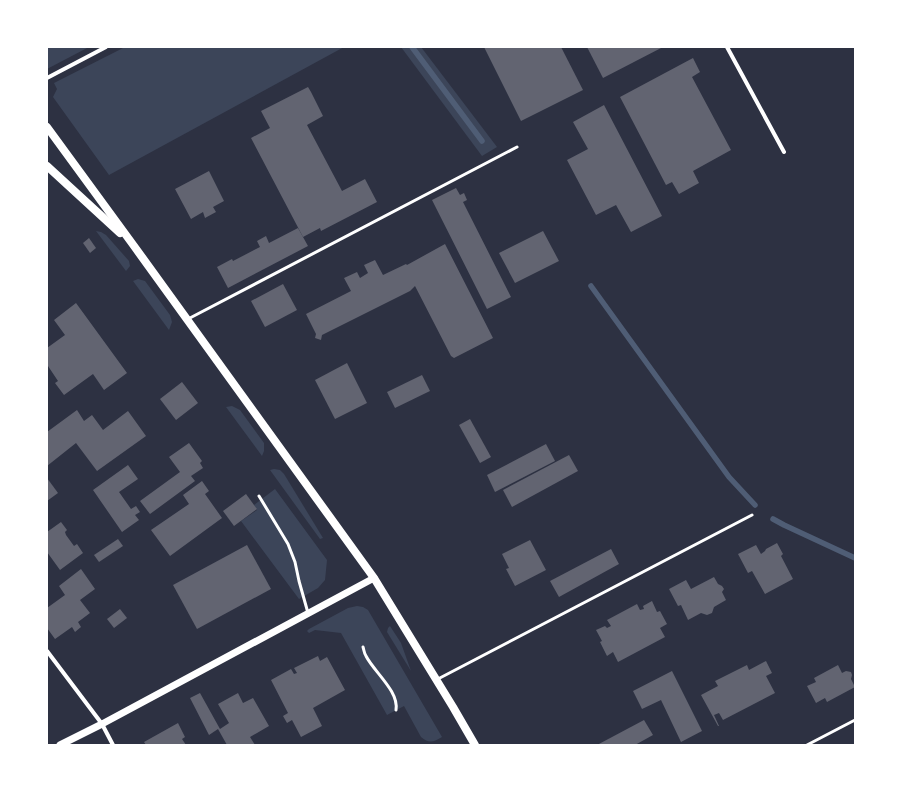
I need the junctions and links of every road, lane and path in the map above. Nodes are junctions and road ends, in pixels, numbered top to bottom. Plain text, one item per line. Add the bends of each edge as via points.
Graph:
1 (106, 47) edge
2 (727, 47) edge
3 (47, 78) edge
4 (47, 127) edge
5 (517, 147) dead end
6 (784, 152) dead end
7 (47, 166) edge
8 (134, 246) junction
9 (187, 320) junction
10 (259, 496) dead end
11 (752, 515) dead end
12 (374, 578) junction
13 (308, 614) junction
14 (363, 647) dead end
15 (47, 651) edge
16 (436, 680) junction
17 (396, 710) dead end
18 (855, 720) edge
19 (102, 724) junction
20 (60, 745) edge
21 (113, 745) edge
22 (475, 745) edge
23 (807, 745) edge

1 - 3 street
2 - 6 street
4 - 8 main road
5 - 9 lane
7 - 8 main road
8 - 9 main road
9 - 12 main road
10 - 13 lane via 288,544
11 - 16 lane
12 - 13 street
12 - 16 main road
13 - 19 street
14 - 17 lane via 365,655 395,698
15 - 19 street
16 - 22 main road
18 - 23 lane
19 - 20 street
19 - 21 street

